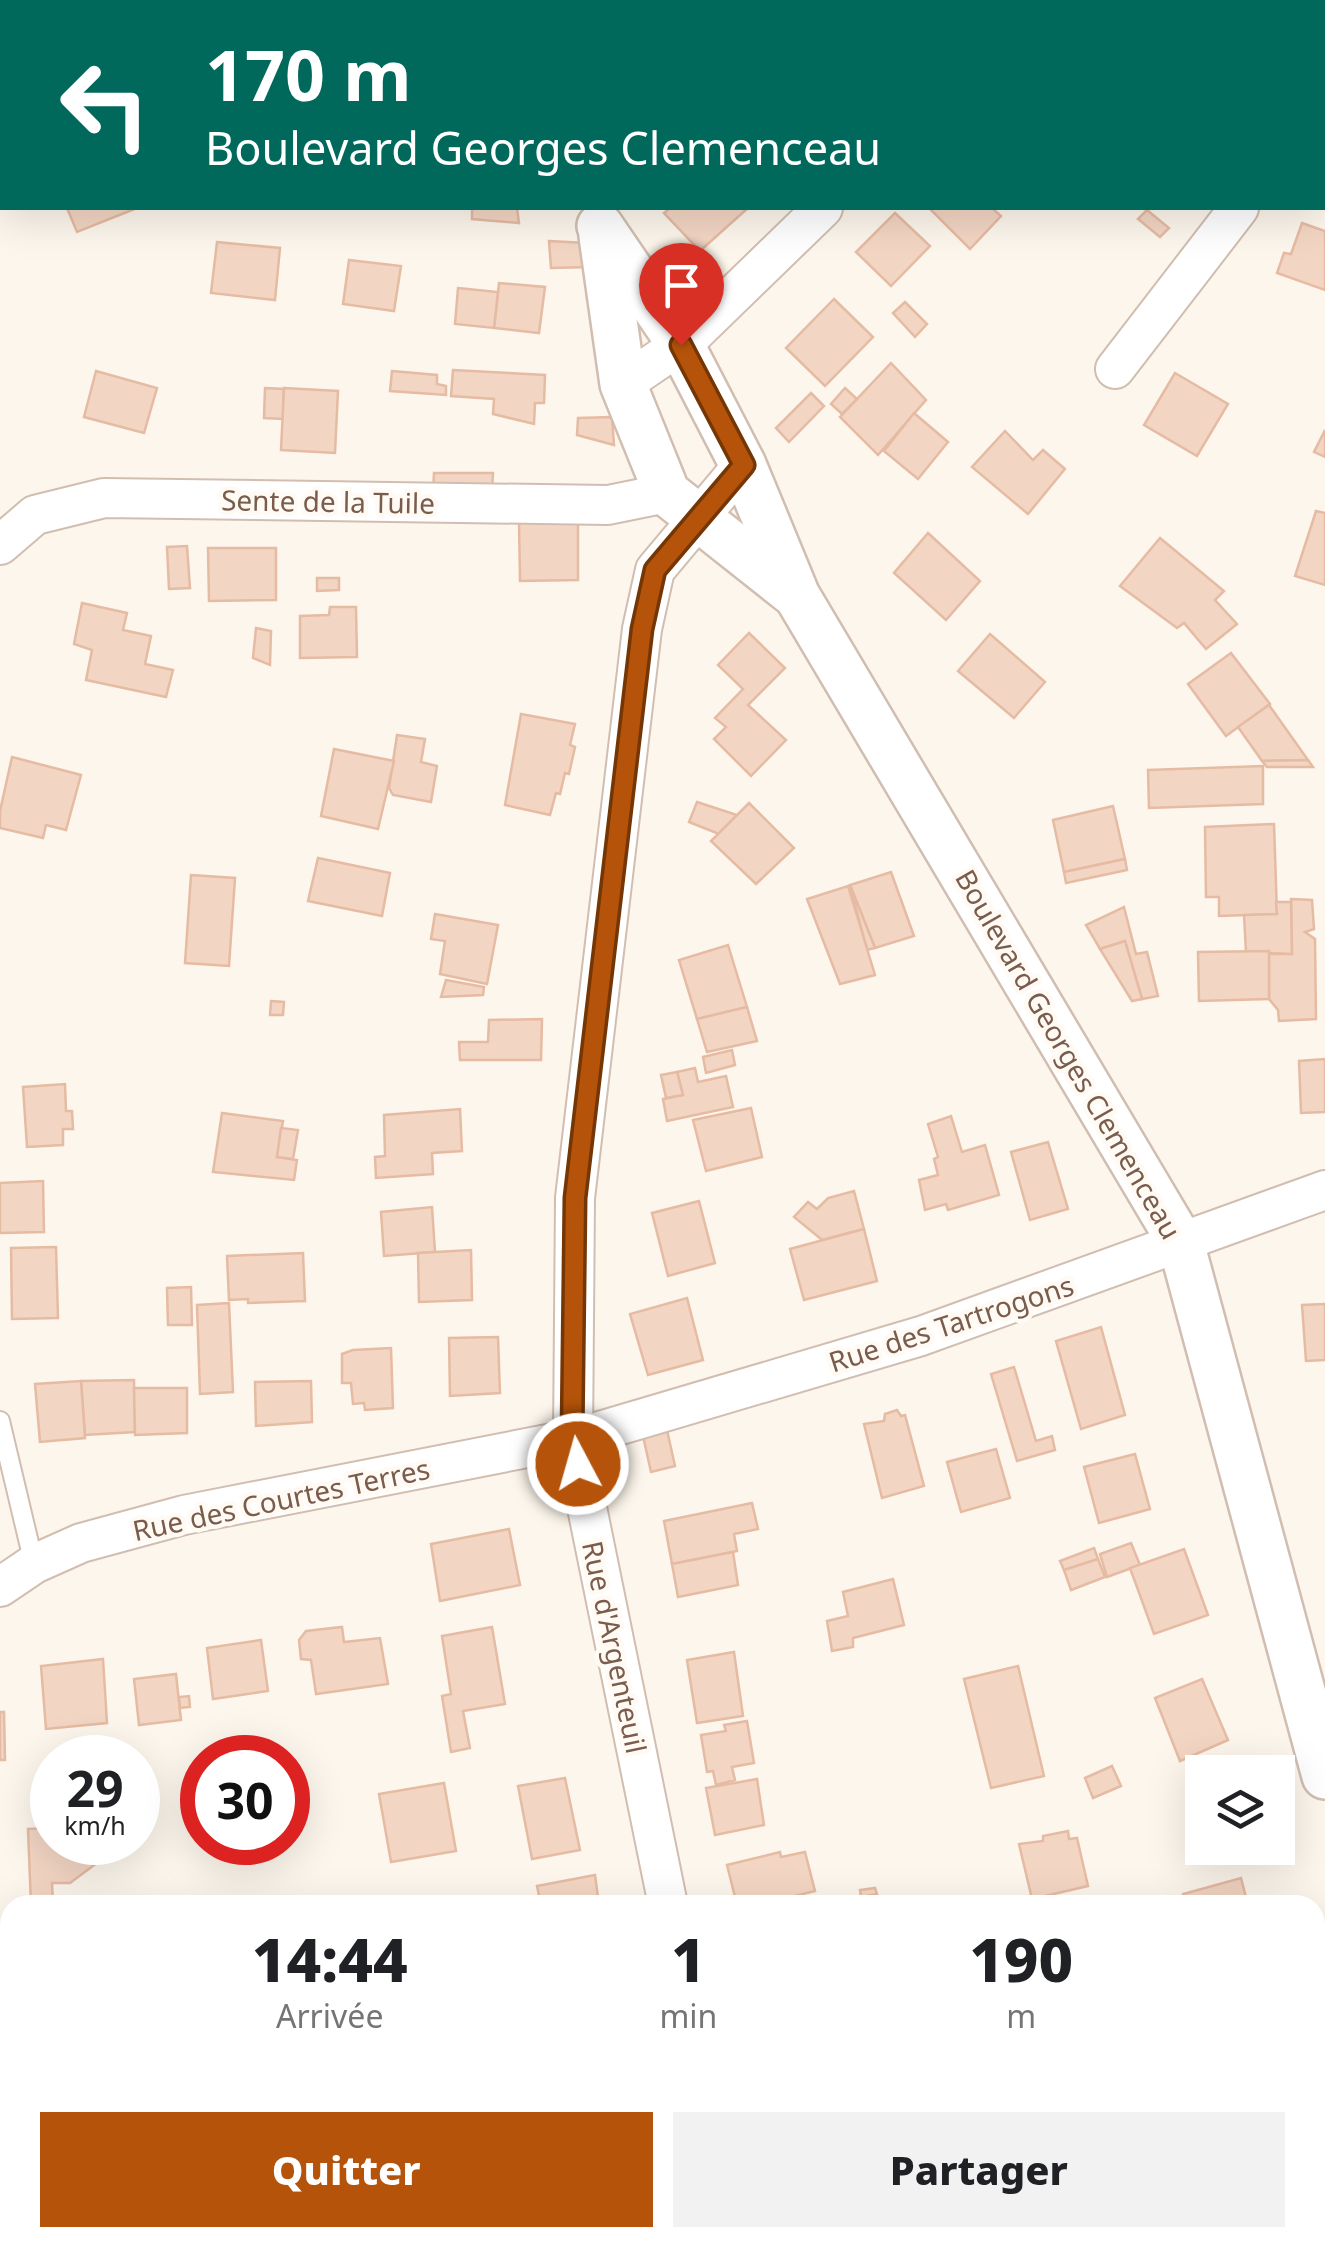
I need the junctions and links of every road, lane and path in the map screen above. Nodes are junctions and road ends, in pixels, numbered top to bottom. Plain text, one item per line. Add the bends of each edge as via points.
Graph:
1 (821, 210) edge
2 (1236, 210) edge
3 (597, 217) edge
4 (681, 345) junction
5 (1116, 369) dead end
6 (623, 384) junction
7 (744, 465) junction
8 (683, 505) junction
9 (0, 544) edge
10 (797, 596) junction
11 (1325, 1190) edge
12 (1166, 1248) junction
13 (0, 1421) edge
14 (572, 1439) junction
15 (34, 1564) junction
16 (0, 1587) edge
17 (1325, 1776) edge
18 (666, 1895) edge

1 - 4 street
2 - 5 street
3 - 4 street, Boulevard Georges Clemenceau
3 - 6 street, Boulevard Georges Clemenceau
4 - 6 street
4 - 7 street, Boulevard Georges Clemenceau
6 - 8 street, Boulevard Georges Clemenceau
7 - 8 street, Rue d'Argenteuil
7 - 10 street, Boulevard Georges Clemenceau
8 - 9 street, Sente de la Tuile via 104,498 35,515
8 - 10 street, Boulevard Georges Clemenceau
8 - 14 street, Rue d'Argenteuil via 655,570 642,629 575,1198
10 - 12 street, Boulevard Georges Clemenceau
11 - 12 street, Rue des Tartrogons
12 - 14 street, Rue des Tartrogons via 921,1336
12 - 17 street, Boulevard Georges Clemenceau
13 - 15 lane
14 - 15 street, Rue des Courtes Terres via 184,1515
14 - 18 street, Rue d'Argenteuil
15 - 16 street, Rue des Courtes Terres

